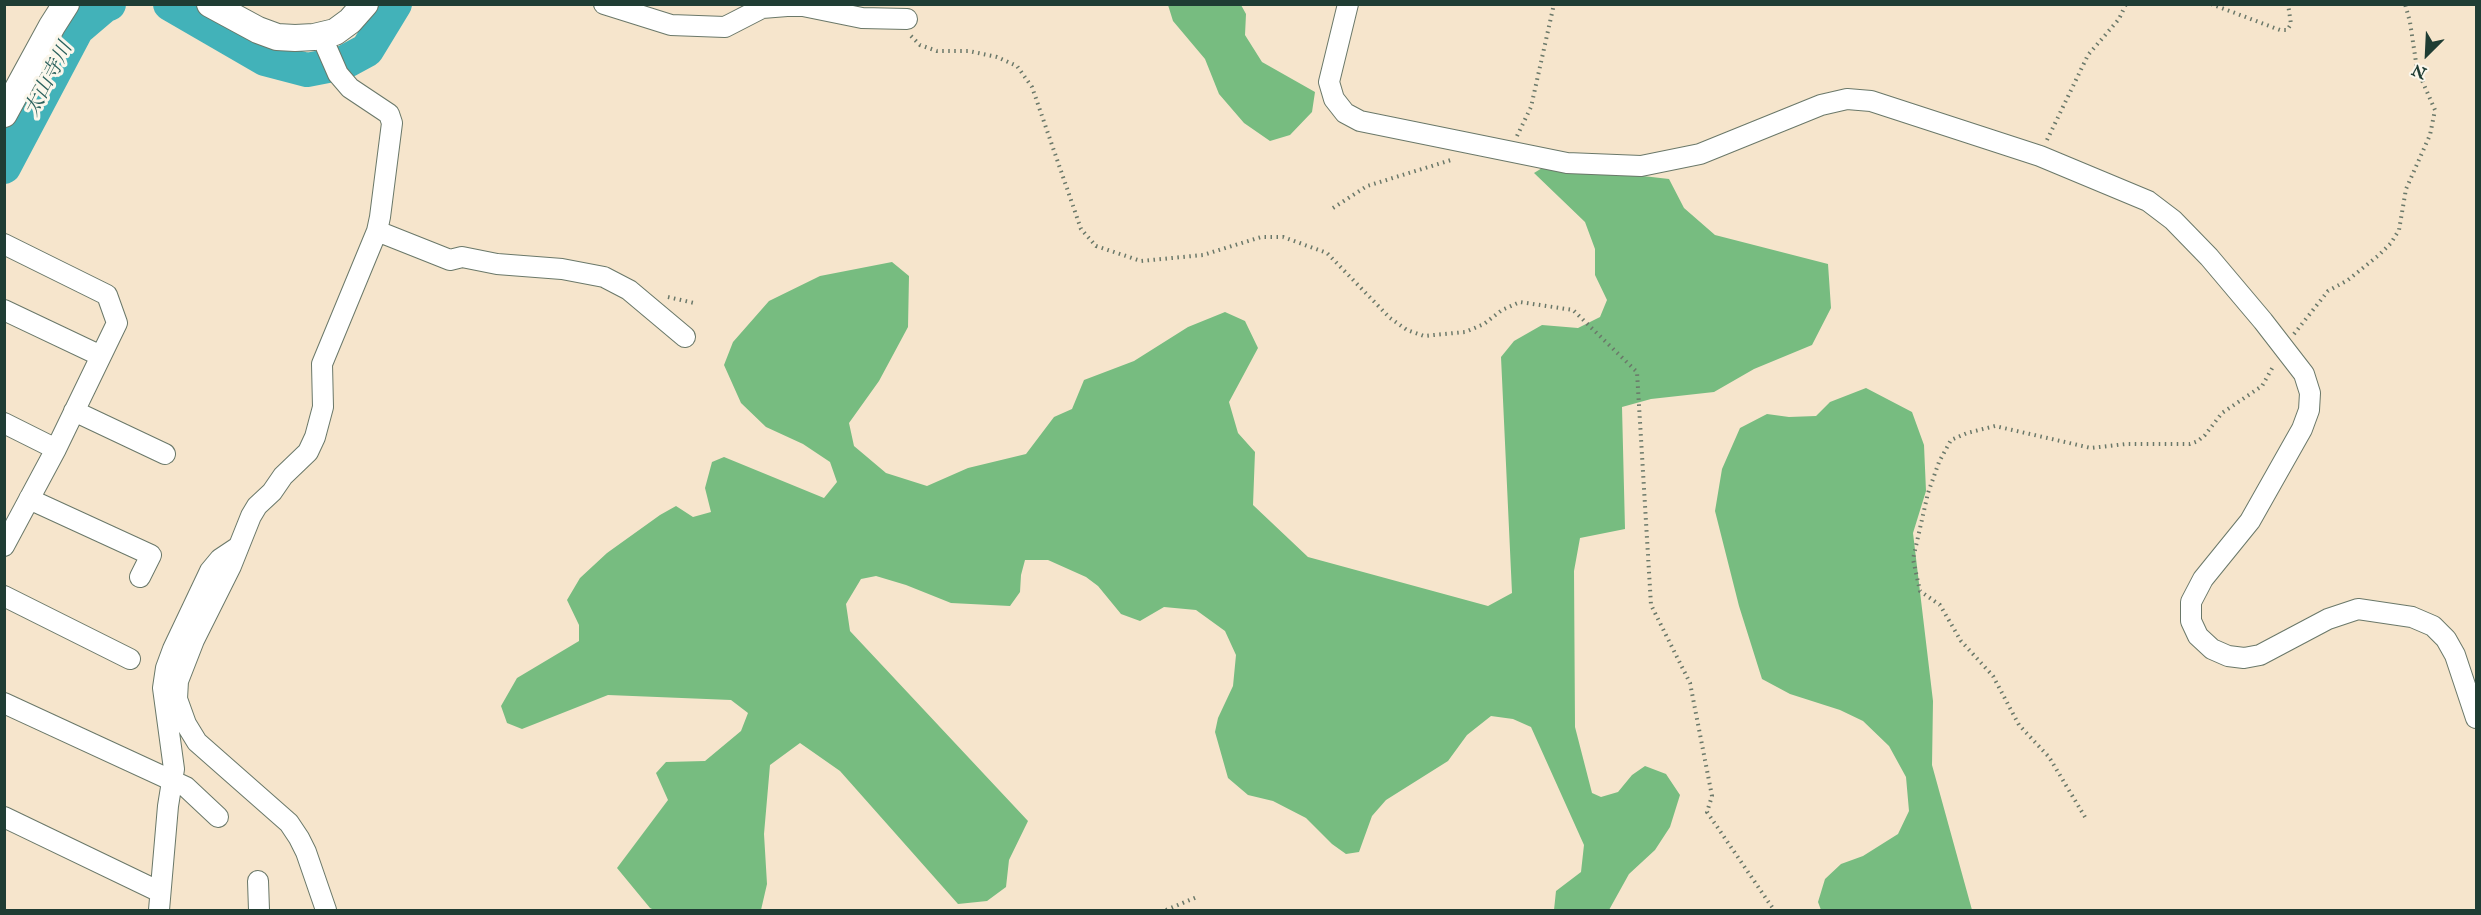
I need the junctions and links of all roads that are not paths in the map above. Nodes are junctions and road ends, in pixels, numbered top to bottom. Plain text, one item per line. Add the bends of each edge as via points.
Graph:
1 (210, 4) edge
2 (365, 4) edge
3 (604, 4) edge
4 (1348, 4) edge
5 (63, 5) edge
6 (907, 20) road end
7 (321, 35) junction
8 (4, 114) edge
9 (376, 231) junction
10 (4, 244) edge
11 (4, 310) edge
12 (685, 337) dead end
13 (101, 356) junction
14 (74, 411) junction
15 (4, 423) edge
16 (56, 449) junction
17 (165, 454) dead end
18 (29, 499) junction
19 (10, 521) edge
20 (4, 546) edge
21 (238, 547) junction
22 (140, 577) dead end
23 (4, 596) edge
24 (130, 659) dead end
25 (4, 703) edge
26 (2476, 718) edge
27 (172, 782) junction
28 (4, 817) edge
29 (218, 817) dead end
30 (258, 880) dead end
31 (159, 901) edge
32 (259, 910) edge
33 (326, 910) edge

1 - 7 street via 277,37
2 - 7 street via 335,32
3 - 6 street via 671,25 725,27 762,8 787,6 862,18
4 - 26 street via 1329,82 1334,99 1345,113 1360,121 1567,163 1641,166 1700,154 1821,105 1847,99 1871,101 2040,156 2148,201 2209,257 2304,374 2310,393 2302,429 2250,521 2203,579 2191,602 2190,621 2198,636 2228,656 2244,658 2260,655 2328,619 2358,609 2412,617 2433,626 2446,639
5 - 8 street
7 - 9 street via 338,74 350,88 389,114 392,123
9 - 12 street via 450,260 462,257 604,277 629,290
9 - 21 street via 322,364 323,406 315,437 308,452 256,506
10 - 13 street via 106,295 117,323
11 - 13 street
13 - 14 street
14 - 16 street
14 - 17 street
15 - 16 street
16 - 18 street
18 - 19 street
18 - 22 street via 151,555
19 - 20 street
21 - 27 street via 210,571 166,668 163,688 174,769
21 - 33 street via 194,640 178,681 177,699 197,742 294,831 306,852
23 - 24 street
25 - 27 street
27 - 29 street via 186,787
27 - 31 street
28 - 31 street
30 - 32 street

